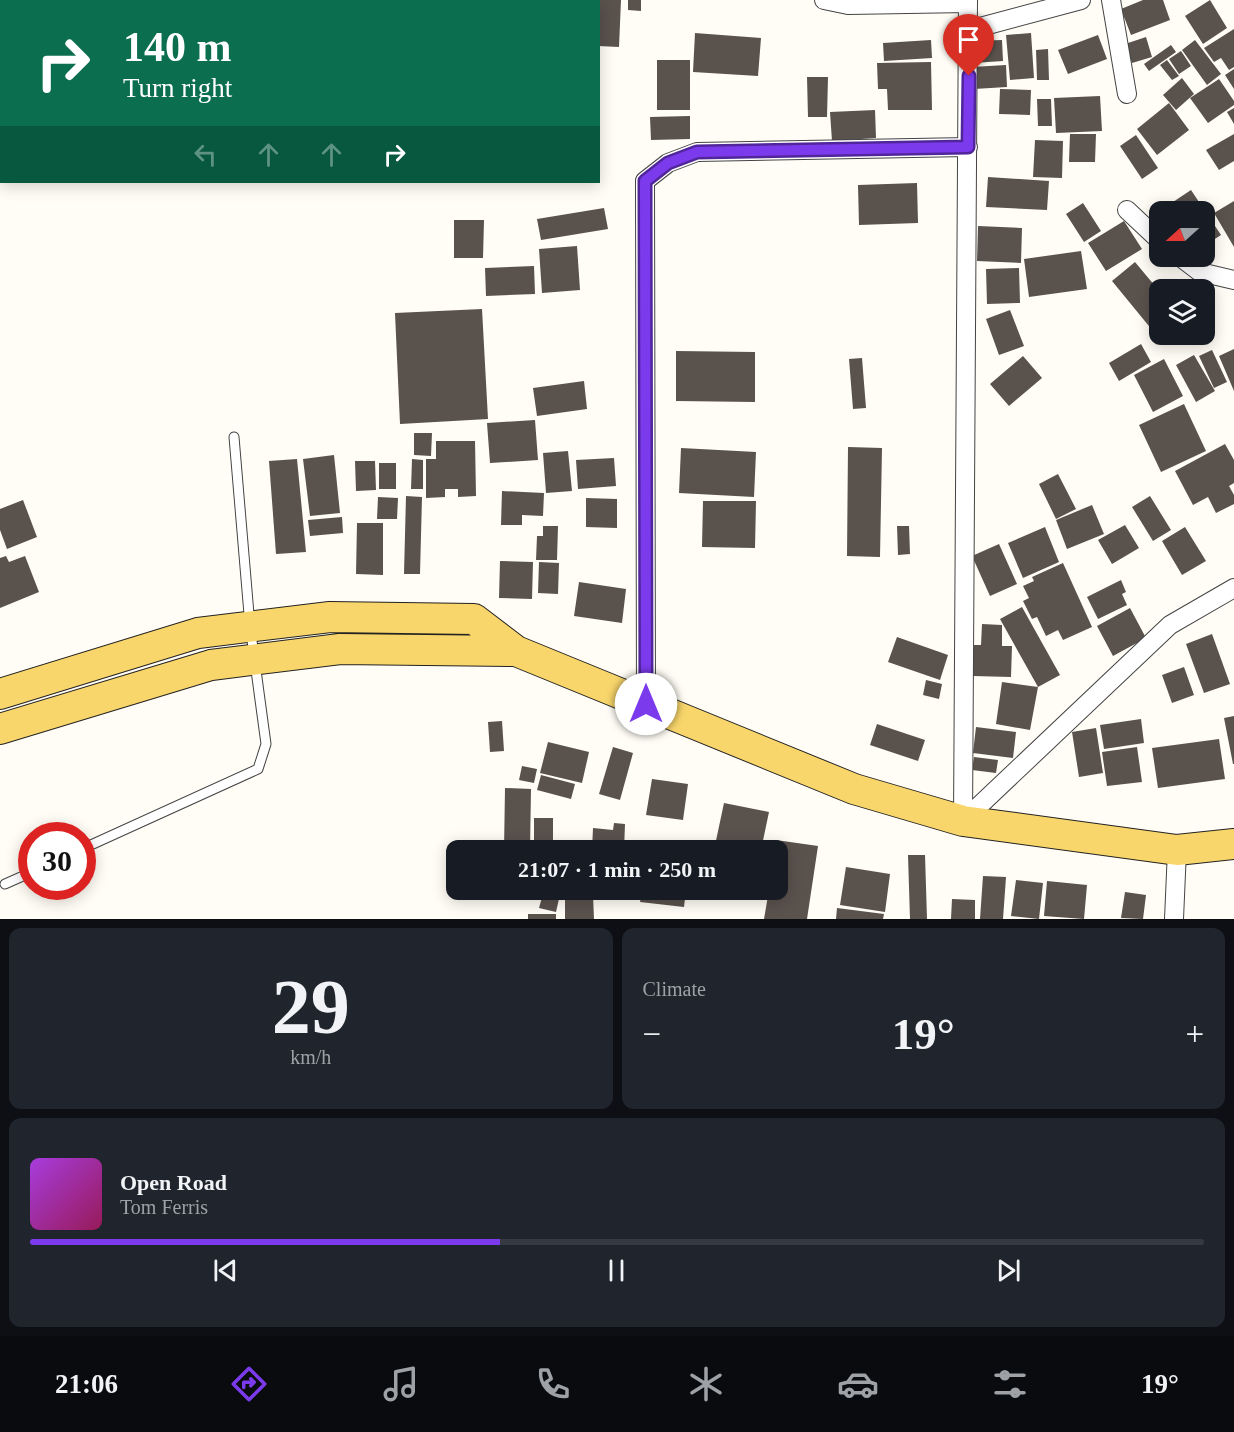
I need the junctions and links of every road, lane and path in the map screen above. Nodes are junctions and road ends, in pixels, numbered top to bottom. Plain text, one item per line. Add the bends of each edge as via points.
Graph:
1 (824, 0) edge
2 (1081, 0) edge
3 (1111, 0) edge
4 (968, 2) edge
5 (969, 30) junction
6 (1127, 94) dead end
7 (968, 147) junction
8 (1127, 210) dead end
9 (1149, 231) edge
10 (1193, 267) edge
11 (1234, 280) edge
12 (234, 437) dead end
13 (1234, 588) edge
14 (250, 626) junction
15 (516, 651) junction
16 (254, 659) junction
17 (8, 691) edge
18 (646, 704) junction
19 (12, 725) edge
20 (963, 821) junction
21 (96, 843) edge
22 (1234, 844) edge
23 (1177, 850) junction
24 (18, 878) edge
25 (5, 884) dead end
26 (1174, 919) edge

1 - 4 street via 848,5
2 - 5 street
3 - 6 street
4 - 5 street
5 - 7 street
7 - 18 street via 697,152 668,163 645,181
7 - 20 street
8 - 9 street
10 - 11 street
12 - 14 lane
13 - 20 street via 1170,625
14 - 15 main road via 330,617 474,619
14 - 16 lane
14 - 17 main road via 198,633
15 - 16 main road via 340,649
15 - 18 main road
16 - 19 main road via 211,665
16 - 21 lane via 267,744 258,769
17 - 19 main road
18 - 20 main road via 854,789
20 - 23 main road
22 - 23 main road
23 - 26 street
24 - 25 lane

